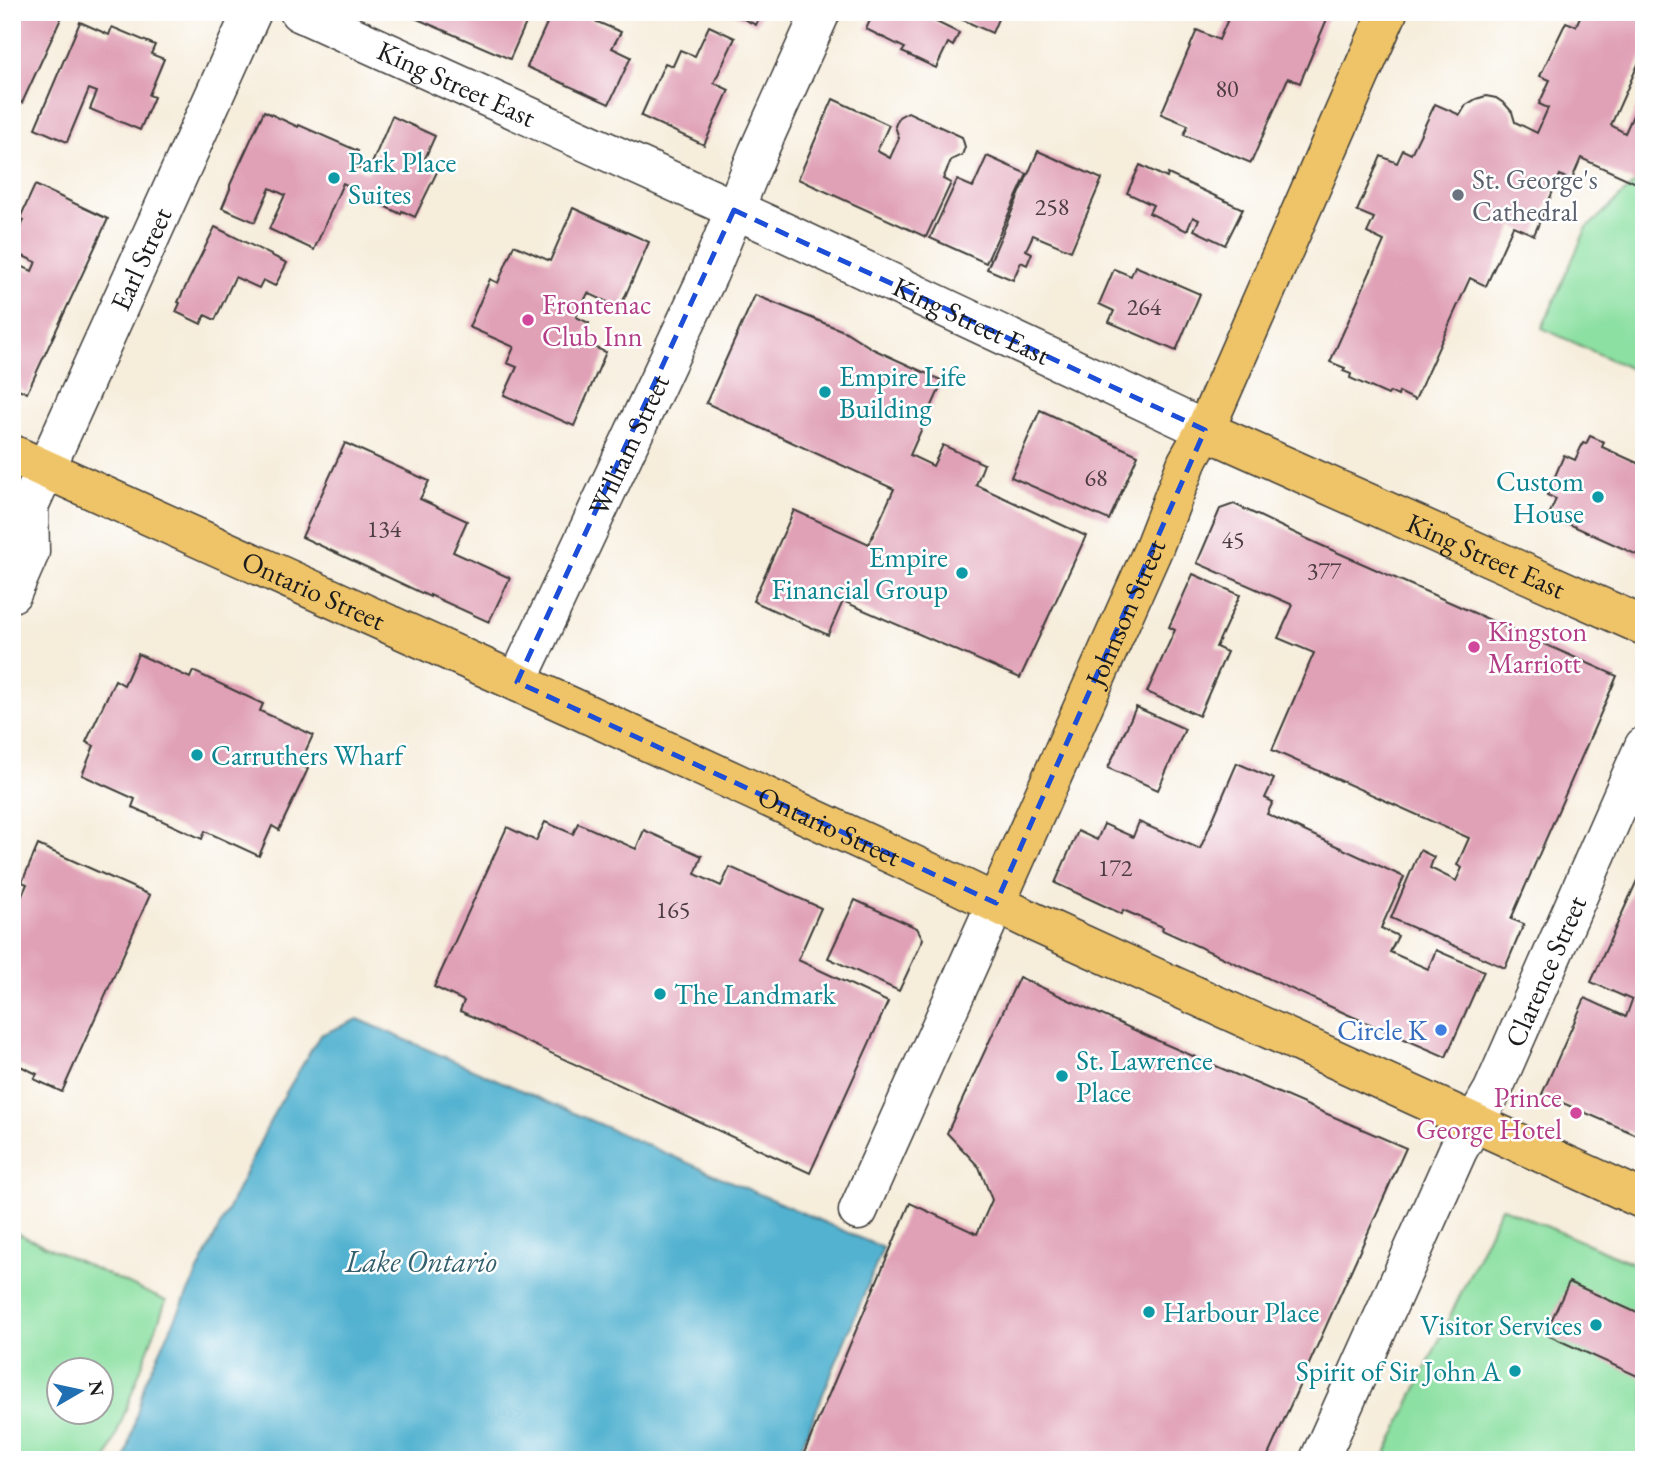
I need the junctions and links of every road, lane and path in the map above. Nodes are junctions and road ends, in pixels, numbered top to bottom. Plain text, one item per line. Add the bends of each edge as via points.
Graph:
1 (252, 12) edge
2 (299, 12) edge
3 (821, 12) edge
4 (1388, 12) edge
5 (734, 209) junction
6 (1205, 430) junction
7 (29, 461) edge
8 (21, 515) edge
9 (12, 593) edge
10 (1644, 626) edge
11 (517, 682) junction
12 (1644, 746) edge
13 (996, 903) junction
14 (1474, 1122) junction
15 (1643, 1196) edge
16 (858, 1211) dead end
17 (1319, 1460) edge

1 - 7 street, Earl Street
2 - 5 street, King Street East
3 - 5 street, William Street
4 - 6 main road, Johnson Street
5 - 6 street, King Street East
5 - 11 street, William Street via 709,273
6 - 10 main road, King Street East
6 - 13 main road, Johnson Street via 1187,462 1149,559
7 - 8 street, Earl Street
7 - 11 main road, Ontario Street
8 - 9 street, Earl Street via 30,552
11 - 13 main road, Ontario Street
12 - 14 street, Clarence Street via 1493,1090
13 - 14 main road, Ontario Street
13 - 16 street, Johnson Street
14 - 15 main road, Ontario Street
14 - 17 street, Clarence Street

